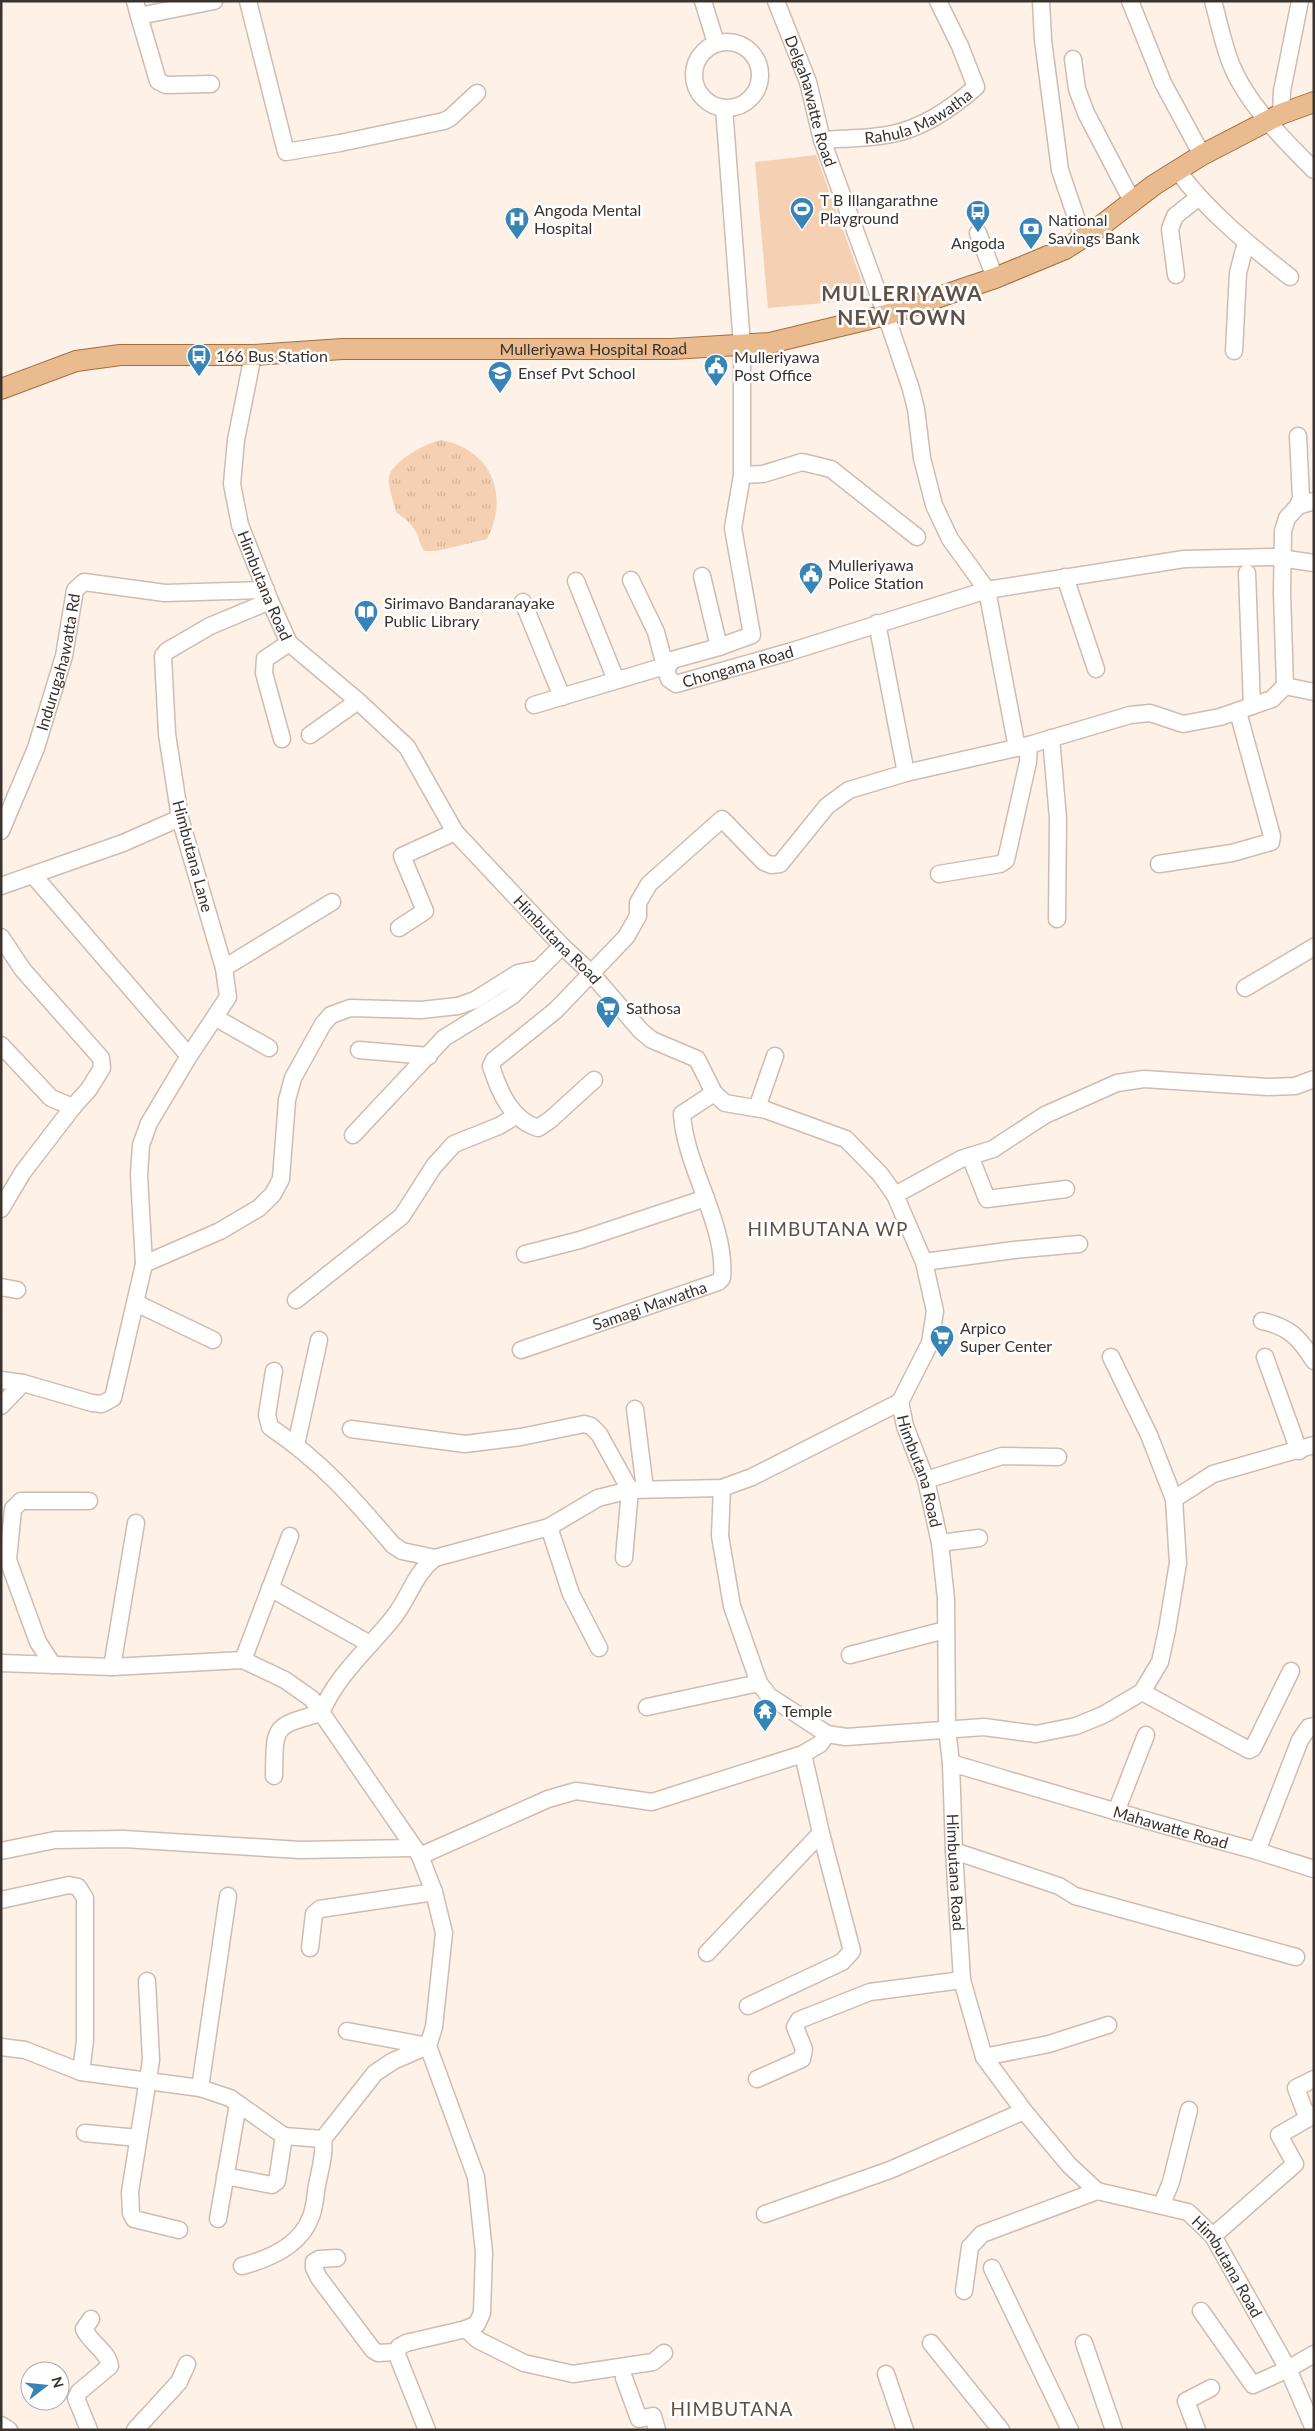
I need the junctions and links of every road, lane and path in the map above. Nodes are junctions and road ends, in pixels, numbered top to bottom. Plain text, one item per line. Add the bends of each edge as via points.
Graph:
1 (214, 1) edge
2 (248, 1) edge
3 (703, 1) edge
4 (776, 1) edge
5 (938, 1) edge
6 (1041, 1) edge
7 (1130, 1) edge
8 (1213, 1) edge
9 (1300, 1) edge
10 (137, 9) edge
11 (716, 43) junction
12 (1074, 59) dead end
13 (210, 84) dead end
14 (477, 93) dead end
15 (1314, 102) edge
16 (724, 108) junction
17 (1274, 117) junction
18 (822, 140) junction
19 (1202, 155) junction
20 (1178, 170) junction
21 (1314, 170) edge
22 (1199, 197) junction
23 (1132, 202) junction
24 (978, 233) dead end
25 (1083, 238) junction
26 (1246, 242) junction
27 (1176, 274) dead end
28 (1290, 277) dead end
29 (995, 278) junction
30 (886, 315) junction
31 (742, 345) junction
32 (1234, 352) dead end
33 (253, 355) junction
34 (1, 389) edge
35 (1298, 436) dead end
36 (742, 475) junction
37 (1306, 503) edge
38 (917, 537) dead end
39 (1283, 558) junction
40 (1314, 563) edge
41 (1247, 574) dead end
42 (702, 576) dead end
43 (1065, 577) junction
44 (576, 580) dead end
45 (631, 580) dead end
46 (987, 590) junction
47 (268, 596) junction
48 (523, 602) dead end
49 (877, 623) junction
50 (290, 643) junction
51 (719, 647) junction
52 (668, 663) junction
53 (1096, 669) dead end
54 (616, 680) junction
55 (1285, 686) junction
56 (1314, 692) edge
57 (562, 697) junction
58 (358, 701) junction
59 (534, 706) dead end
60 (1245, 709) junction
61 (310, 735) dead end
62 (1051, 738) junction
63 (282, 739) dead end
64 (1023, 746) junction
65 (906, 773) junction
66 (180, 818) junction
67 (1, 831) edge
68 (456, 832) junction
69 (1159, 864) dead end
70 (940, 874) dead end
71 (33, 875) junction
72 (1, 886) edge
73 (332, 902) dead end
74 (1057, 919) dead end
75 (399, 928) dead end
76 (1, 937) edge
77 (562, 946) junction
78 (1314, 947) edge
79 (224, 968) junction
80 (538, 968) junction
81 (590, 972) junction
82 (1245, 988) dead end
83 (216, 1018) junction
84 (1, 1045) edge
85 (269, 1048) dead end
86 (359, 1050) dead end
87 (189, 1056) junction
88 (429, 1056) junction
89 (775, 1056) dead end
90 (1314, 1079) edge
91 (594, 1080) dead end
92 (714, 1093) junction
93 (73, 1106) junction
94 (756, 1108) junction
95 (516, 1115) junction
96 (353, 1134) dead end
97 (970, 1156) junction
98 (1066, 1189) dead end
99 (895, 1195) junction
100 (706, 1198) junction
101 (1, 1208) edge
102 (1079, 1244) dead end
103 (525, 1254) dead end
104 (924, 1262) junction
105 (144, 1264) junction
106 (296, 1300) dead end
107 (136, 1303) junction
108 (1262, 1321) dead end
109 (213, 1340) dead end
110 (319, 1340) dead end
111 (521, 1350) dead end
112 (1111, 1358) dead end
113 (1265, 1358) dead end
114 (1314, 1361) edge
115 (274, 1371) dead end
116 (1, 1380) edge
117 (23, 1383) junction
118 (900, 1402) junction
119 (1, 1406) edge
120 (635, 1409) dead end
121 (351, 1430) dead end
122 (296, 1445) junction
123 (1306, 1448) edge
124 (1058, 1457) dead end
125 (926, 1480) junction
126 (722, 1488) junction
127 (637, 1489) junction
128 (1174, 1499) junction
129 (89, 1501) dead end
130 (136, 1523) dead end
131 (549, 1527) junction
132 (290, 1536) dead end
133 (978, 1538) dead end
134 (940, 1543) junction
135 (435, 1558) junction
136 (624, 1558) dead end
137 (5, 1564) edge
138 (270, 1588) junction
139 (945, 1630) junction
140 (370, 1644) junction
141 (599, 1648) dead end
142 (850, 1655) dead end
143 (243, 1660) junction
144 (1, 1663) edge
145 (53, 1665) junction
146 (112, 1666) junction
147 (1291, 1671) dead end
148 (759, 1683) junction
149 (1142, 1692) junction
150 (646, 1707) dead end
151 (321, 1713) junction
152 (1314, 1726) edge
153 (947, 1728) junction
154 (827, 1734) junction
155 (1146, 1736) dead end
156 (803, 1754) junction
157 (952, 1763) junction
158 (274, 1776) dead end
159 (1116, 1812) junction
160 (821, 1833) junction
161 (1, 1851) edge
162 (954, 1851) junction
163 (1257, 1851) junction
164 (416, 1852) junction
165 (1314, 1869) edge
166 (434, 1892) junction
167 (228, 1896) dead end
168 (1, 1900) edge
169 (310, 1948) dead end
170 (707, 1953) dead end
171 (1296, 1957) dead end
172 (962, 1980) junction
173 (147, 1982) dead end
174 (748, 2006) dead end
175 (1108, 2025) dead end
176 (347, 2031) dead end
177 (428, 2046) junction
178 (1, 2047) edge
179 (984, 2057) junction
180 (81, 2072) junction
181 (757, 2079) dead end
182 (1314, 2079) edge
183 (146, 2082) junction
184 (200, 2088) junction
185 (238, 2104) junction
186 (1189, 2110) dead end
187 (1024, 2111) junction
188 (1313, 2116) edge
189 (86, 2133) dead end
190 (284, 2136) junction
191 (138, 2138) junction
192 (323, 2139) junction
193 (225, 2176) junction
194 (1097, 2190) junction
195 (1162, 2204) junction
196 (765, 2214) dead end
197 (218, 2219) dead end
198 (179, 2230) dead end
199 (1213, 2236) junction
200 (337, 2258) dead end
201 (242, 2266) dead end
202 (992, 2268) dead end
203 (964, 2291) dead end
204 (1201, 2311) dead end
205 (91, 2319) dead end
206 (466, 2329) junction
207 (931, 2343) dead end
208 (1084, 2343) dead end
209 (396, 2352) junction
210 (664, 2353) dead end
211 (1314, 2354) edge
212 (187, 2364) dead end
213 (1288, 2369) junction
214 (886, 2374) dead end
215 (624, 2378) dead end
216 (1210, 2388) dead end
217 (1, 2425) edge
218 (1314, 2429) edge
219 (9, 2430) edge
220 (89, 2430) edge
221 (135, 2430) edge
222 (427, 2430) edge
223 (656, 2430) edge
224 (905, 2430) edge
225 (1001, 2430) edge
226 (1070, 2430) edge
227 (1114, 2430) edge
228 (1197, 2430) edge

1 - 10 street
2 - 14 street via 286,152 340,144 444,121
3 - 11 street
4 - 18 street, Delgahawatte Road via 808,82
5 - 18 street, Rahula Mawatha via 976,87 958,103 928,121 892,134
6 - 25 street via 1060,170
7 - 19 street via 1163,83
8 - 17 street via 1232,65
9 - 17 street
10 - 13 street via 158,81 166,85
11 - 16 street via 699,57 694,78 704,98
11 - 16 street via 727,41 747,48 755,56 760,71 753,96 740,105
12 - 23 street via 1077,89 1086,113
15 - 17 main road, Mulleriyawa Hospital Road
16 - 31 street, Chongama Road
17 - 19 main road, Mulleriyawa Hospital Road
17 - 21 street
18 - 30 street, Delgahawatte Road
19 - 20 main road, Mulleriyawa Hospital Road
20 - 22 street
20 - 23 main road, Mulleriyawa Hospital Road
22 - 26 street
22 - 27 street via 1175,216 1170,229
23 - 25 main road, Mulleriyawa Hospital Road
24 - 29 street
25 - 29 main road, Mulleriyawa Hospital Road via 1065,249
26 - 28 street
26 - 32 street via 1238,273
29 - 30 main road, Mulleriyawa Hospital Road
30 - 31 main road, Mulleriyawa Hospital Road via 770,343
30 - 46 street, Delgahawatte Road via 916,409 922,458 934,505 950,539
31 - 33 main road, Mulleriyawa Hospital Road via 672,349 342,349
31 - 36 street, Chongama Road
33 - 34 main road, Mulleriyawa Hospital Road via 120,355 76,361
33 - 47 street, Himbutana Road via 236,440 232,484 240,525
35 - 37 street via 1301,498
36 - 38 street via 763,474 802,462 831,469
36 - 51 street, Chongama Road via 733,528 752,635
37 - 39 street via 1287,518 1283,531
39 - 40 street, Chongama Road
39 - 43 street, Chongama Road via 1184,559
39 - 55 street
41 - 60 street
42 - 51 street
43 - 46 street, Chongama Road
43 - 53 street
44 - 54 street
45 - 52 street
46 - 49 street, Chongama Road
46 - 64 street
47 - 50 street, Himbutana Road
47 - 66 street, Himbutana Lane via 210,626 163,656 167,734
47 - 67 street, Indurugahawatta Rd via 165,593 84,582 75,590 64,656 36,748
48 - 57 street
49 - 52 street, Chongama Road via 676,684 669,679
49 - 65 street
50 - 58 street, Himbutana Road
50 - 63 street via 265,659 264,674
51 - 52 street, Chongama Road
52 - 54 street
54 - 57 street
55 - 56 street
55 - 60 street via 1272,699
57 - 59 street
58 - 61 street
58 - 68 street, Himbutana Road via 407,747
60 - 62 street via 1183,724 1150,713 1130,715
60 - 69 street via 1271,842
62 - 64 street
62 - 74 street via 1058,818
64 - 65 street
64 - 70 street via 1028,762 1006,860 1000,864
65 - 81 street via 849,790 827,806 780,864 764,862 722,819 649,884 638,903 638,916 626,937
66 - 71 street via 123,843
66 - 79 street, Himbutana Lane
68 - 75 street via 402,856 425,911
68 - 77 street, Himbutana Road
71 - 72 street
71 - 87 street
73 - 79 street
76 - 93 street via 24,970 101,1058 102,1068
77 - 80 street
77 - 81 street, Himbutana Road
78 - 82 street
79 - 83 street, Himbutana Lane via 228,997
80 - 88 street via 512,996 444,1038
80 - 105 street via 518,974 476,1000 458,1006 422,1010 350,1008 331,1015 322,1024 293,1078 287,1100 281,1179 273,1194 260,1208 220,1231
81 - 92 street, Himbutana Road via 652,1040 697,1059
81 - 95 street via 556,1010 494,1060 491,1066 498,1090
83 - 85 street
83 - 87 street, Himbutana Lane
84 - 93 street via 50,1098
86 - 88 street
87 - 105 street, Himbutana Lane via 149,1124 141,1145 139,1175
88 - 96 street
89 - 94 street
90 - 97 street via 1295,1086 1268,1087 1144,1079 1117,1082 1045,1115 993,1149
91 - 95 street via 538,1128 528,1125
92 - 94 street, Himbutana Road via 725,1103
92 - 100 street, Samagi Mawatha via 682,1114 683,1133
93 - 101 street via 23,1172
94 - 99 street, Himbutana Road via 846,1140 880,1174
95 - 106 street via 499,1126 454,1144 434,1166 402,1216
97 - 98 street via 987,1199
97 - 99 street
99 - 104 street, Himbutana Road
100 - 103 street via 580,1240
100 - 111 street, Samagi Mawatha via 724,1263 722,1278 718,1282
102 - 104 street
104 - 118 street, Himbutana Road via 935,1311 930,1343
105 - 107 street, Himbutana Lane
107 - 109 street
107 - 117 street, Himbutana Lane via 113,1398 108,1402 92,1403
108 - 114 street via 1283,1326 1306,1347
110 - 122 street
112 - 128 street via 1149,1436
113 - 123 street
115 - 122 street via 267,1415 270,1427
116 - 117 street
117 - 119 street
118 - 125 street, Himbutana Road via 905,1426
118 - 126 street via 752,1477
120 - 127 street
121 - 127 street via 465,1444 520,1438 584,1424 592,1426 599,1434
122 - 135 street via 345,1488 402,1552
123 - 128 street via 1213,1474
124 - 125 street via 1002,1456
125 - 134 street, Himbutana Road
126 - 127 street
126 - 148 street via 720,1536 732,1606
127 - 131 street via 598,1498
127 - 136 street
128 - 149 street via 1178,1562 1167,1630 1160,1662
129 - 137 street via 21,1501 14,1509
130 - 146 street
131 - 135 street
131 - 141 street via 571,1594
132 - 138 street
133 - 134 street
134 - 139 street, Himbutana Road via 946,1599
135 - 140 street via 422,1568 395,1616
137 - 145 street via 38,1642
138 - 140 street
138 - 143 street
139 - 142 street
139 - 153 street, Himbutana Road
140 - 151 street via 328,1695
143 - 146 street
143 - 151 street via 306,1694
144 - 145 street
145 - 146 street
147 - 149 street via 1253,1748 1249,1750
148 - 150 street
148 - 154 street via 769,1696
149 - 153 street via 1103,1715 1076,1726 1036,1734 984,1727
151 - 158 street via 287,1723 279,1730 275,1740
151 - 164 street
152 - 163 street via 1309,1727 1300,1740
153 - 154 street via 846,1737
153 - 157 street, Himbutana Road
154 - 156 street via 820,1744
155 - 159 street
156 - 160 street
156 - 164 street via 652,1802 576,1791
157 - 159 street, Mahawatte Road
157 - 162 street, Himbutana Road
159 - 163 street, Mahawatte Road
160 - 170 street
160 - 174 street via 852,1951 842,1962
161 - 164 street via 56,1840 124,1839 300,1850
162 - 171 street via 1058,1886 1075,1896
162 - 172 street, Himbutana Road
163 - 165 street, Mahawatte Road
164 - 166 street
166 - 169 street via 320,1909 314,1914
166 - 177 street via 444,1933 434,2027
167 - 184 street
168 - 180 street via 69,1885 78,1887 85,1898 85,2041
172 - 179 street, Himbutana Road
172 - 181 street via 870,1992 799,2020 795,2027 804,2049 802,2059
173 - 183 street via 151,2060
175 - 179 street via 1050,2044
176 - 177 street
177 - 192 street via 393,2061 375,2073
177 - 206 street via 476,2177 484,2252 482,2313 477,2324
178 - 180 street via 25,2050
179 - 187 street, Himbutana Road
180 - 183 street
182 - 188 street via 1296,2088 1305,2112
183 - 184 street
183 - 191 street
184 - 185 street
185 - 190 street
185 - 193 street
186 - 195 street via 1171,2182
187 - 194 street, Himbutana Road via 1069,2165
187 - 196 street via 890,2170
188 - 199 street via 1278,2135 1295,2164
189 - 191 street
190 - 192 street
190 - 193 street via 275,2183
191 - 198 street via 130,2192 131,2213 134,2219
192 - 201 street via 311,2218 304,2232 293,2244 256,2263
193 - 197 street
194 - 195 street, Himbutana Road
194 - 203 street via 982,2234 970,2248
195 - 199 street, Himbutana Road via 1188,2212
199 - 213 street, Himbutana Road
200 - 209 street via 314,2262 319,2278 373,2350 378,2353
202 - 226 street
204 - 213 street via 1253,2385
205 - 220 street via 84,2329 109,2359 110,2366 76,2398
206 - 209 street via 406,2342
206 - 210 street via 478,2340 524,2364 573,2374 653,2362
207 - 225 street
208 - 227 street
209 - 222 street
211 - 213 street
212 - 221 street via 178,2382
213 - 218 street, Himbutana Road
214 - 224 street
215 - 223 street via 639,2419 653,2416
216 - 228 street via 1186,2401
217 - 219 street

